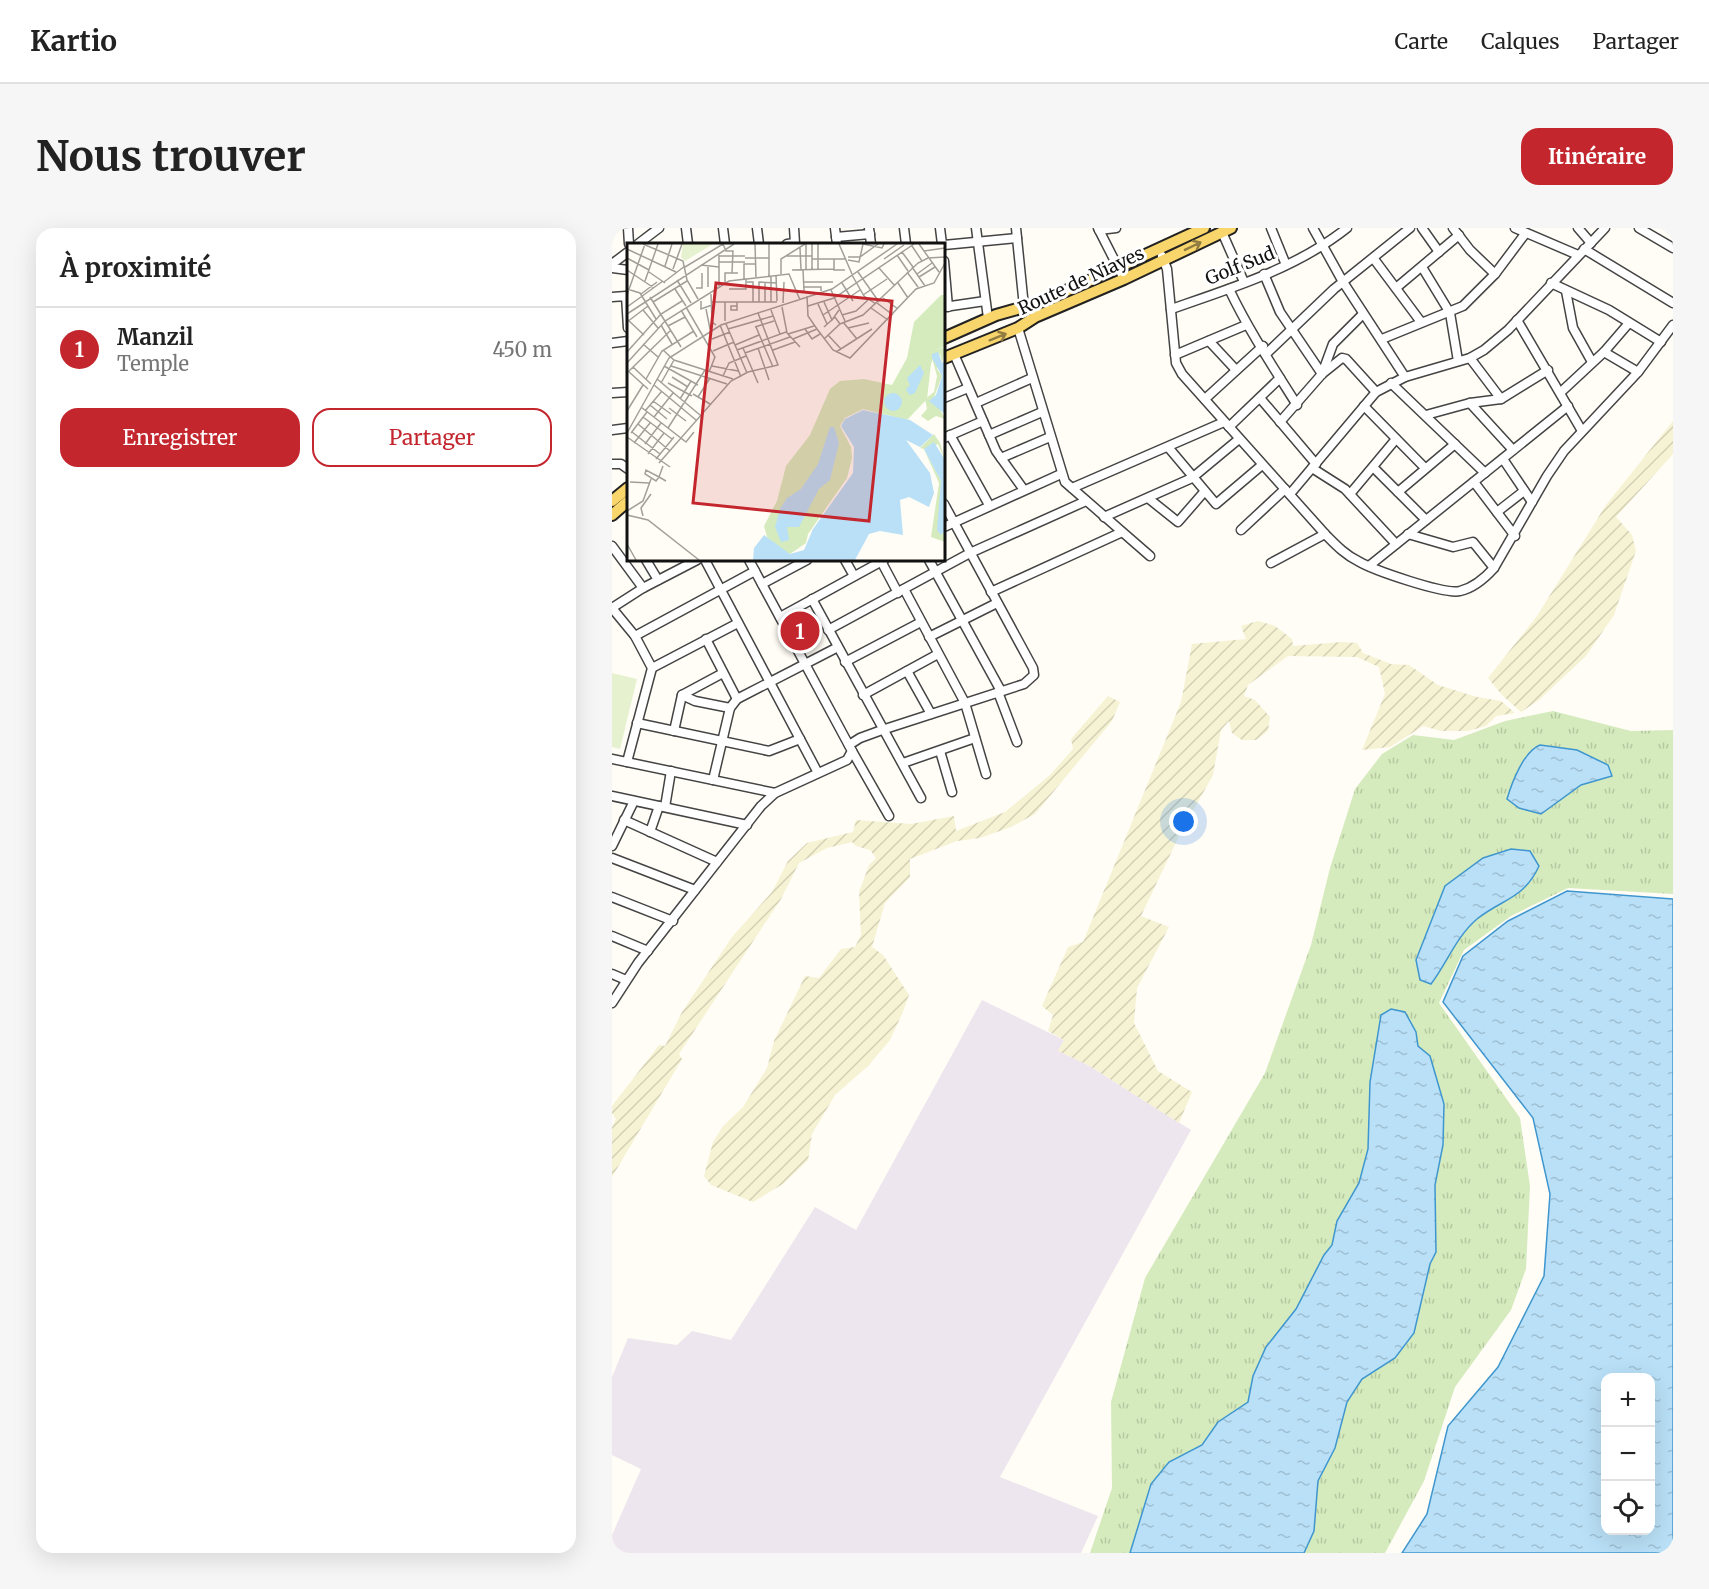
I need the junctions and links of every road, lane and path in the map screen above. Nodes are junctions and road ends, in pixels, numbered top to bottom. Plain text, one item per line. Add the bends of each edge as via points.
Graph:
1 (627, 228) edge
2 (659, 228) edge
3 (686, 228) edge
4 (723, 228) edge
5 (757, 228) edge
6 (794, 228) edge
7 (904, 228) edge
8 (940, 228) edge
9 (976, 228) edge
10 (1016, 228) edge
11 (1116, 228) edge
12 (1271, 228) edge
13 (1313, 228) edge
14 (1347, 228) edge
15 (1410, 228) edge
16 (1422, 228) edge
17 (1515, 228) edge
18 (1578, 228) edge
19 (1605, 228) edge
20 (1098, 229) edge
21 (1200, 229) edge
22 (1645, 229) edge
23 (1227, 230) edge
24 (869, 231) edge
25 (1456, 232) edge
26 (1525, 234) junction
27 (836, 237) edge
28 (1017, 238) junction
29 (978, 242) junction
30 (629, 243) edge
31 (639, 243) edge
32 (688, 243) edge
33 (725, 243) edge
34 (759, 243) edge
35 (795, 243) edge
36 (906, 243) edge
37 (943, 243) edge
38 (1592, 243) junction
39 (945, 245) edge
40 (1323, 247) junction
41 (1158, 248) junction
42 (1673, 248) edge
43 (1439, 252) junction
44 (1581, 252) junction
45 (627, 253) edge
46 (612, 255) edge
47 (1374, 259) junction
48 (1163, 260) junction
49 (1286, 265) junction
50 (612, 266) edge
51 (1117, 267) junction
52 (1422, 267) junction
53 (627, 270) edge
54 (1495, 273) junction
55 (1264, 274) junction
56 (1124, 279) junction
57 (1244, 282) junction
58 (1343, 282) junction
59 (1551, 283) junction
60 (945, 284) edge
61 (1396, 288) junction
62 (1229, 289) junction
63 (1566, 291) junction
64 (627, 296) edge
65 (612, 297) edge
66 (985, 301) junction
67 (1673, 303) edge
68 (946, 307) edge
69 (1024, 307) junction
70 (1171, 309) junction
71 (1450, 313) junction
72 (1363, 314) junction
73 (987, 318) junction
74 (1517, 320) junction
75 (1421, 322) junction
76 (1629, 323) junction
77 (1246, 325) junction
78 (1673, 325) edge
79 (1018, 328) junction
80 (1293, 328) junction
81 (945, 338) edge
82 (1382, 339) junction
83 (627, 341) edge
84 (1209, 341) junction
85 (1661, 342) junction
86 (612, 343) edge
87 (1265, 350) junction
88 (1604, 352) junction
89 (1175, 354) junction
90 (949, 356) edge
91 (1470, 358) junction
92 (1458, 361) junction
93 (1592, 362) junction
94 (1236, 370) junction
95 (1548, 370) junction
96 (1638, 372) junction
97 (1322, 374) junction
98 (1405, 377) junction
99 (1032, 378) junction
100 (1280, 378) junction
101 (1391, 383) junction
102 (968, 388) junction
103 (627, 392) edge
104 (1376, 392) junction
105 (1561, 392) junction
106 (612, 393) edge
107 (945, 398) edge
108 (1260, 398) junction
109 (1204, 399) junction
110 (1501, 399) junction
111 (976, 403) junction
112 (1470, 403) junction
113 (1297, 405) junction
114 (1364, 406) junction
115 (1568, 406) junction
116 (1042, 412) junction
117 (1426, 416) junction
118 (983, 421) junction
119 (1280, 422) junction
120 (1226, 425) junction
121 (627, 428) edge
122 (612, 430) edge
123 (1582, 430) junction
124 (989, 435) junction
125 (947, 436) edge
126 (1050, 437) junction
127 (1239, 439) junction
128 (1396, 439) junction
129 (1455, 444) junction
130 (1168, 447) junction
131 (1513, 450) junction
132 (1001, 458) junction
133 (1503, 459) junction
134 (612, 464) edge
135 (1262, 465) junction
136 (1314, 466) junction
137 (627, 468) edge
138 (1374, 468) junction
139 (1425, 468) junction
140 (1485, 473) junction
141 (1061, 474) junction
142 (1192, 478) junction
143 (1474, 482) junction
144 (1072, 488) junction
145 (627, 489) edge
146 (1024, 490) junction
147 (1287, 491) junction
148 (1524, 491) junction
149 (1204, 492) junction
150 (1398, 492) junction
151 (1350, 494) junction
152 (1148, 498) junction
153 (612, 501) edge
154 (1086, 501) junction
155 (627, 502) edge
156 (1532, 502) junction
157 (989, 505) junction
158 (945, 506) edge
159 (1497, 512) junction
160 (612, 515) edge
161 (1104, 517) junction
162 (1426, 520) junction
163 (952, 522) junction
164 (945, 526) edge
165 (1241, 530) dead end
166 (1120, 533) junction
167 (1326, 534) junction
168 (1408, 534) junction
169 (1515, 536) junction
170 (1396, 544) junction
171 (612, 546) edge
172 (970, 553) junction
173 (1149, 556) dead end
174 (627, 560) edge
175 (628, 561) edge
176 (647, 561) edge
177 (695, 561) edge
178 (706, 561) edge
179 (750, 561) edge
180 (846, 561) edge
181 (880, 561) edge
182 (883, 561) edge
183 (930, 561) edge
184 (792, 563) edge
185 (1271, 563) dead end
186 (1369, 566) junction
187 (1494, 568) junction
188 (755, 571) junction
189 (936, 572) junction
190 (854, 576) junction
191 (658, 580) junction
192 (762, 584) junction
193 (643, 588) junction
194 (721, 589) junction
195 (901, 591) junction
196 (991, 592) junction
197 (812, 599) junction
198 (997, 603) junction
199 (780, 617) junction
200 (963, 621) junction
201 (921, 622) junction
202 (738, 623) junction
203 (828, 630) junction
204 (635, 636) junction
205 (929, 637) junction
206 (706, 639) junction
207 (838, 647) junction
208 (938, 654) junction
209 (845, 662) junction
210 (805, 664) junction
211 (652, 668) junction
212 (907, 671) junction
213 (723, 673) junction
214 (770, 682) junction
215 (1000, 692) junction
216 (682, 695) junction
217 (863, 695) junction
218 (737, 699) junction
219 (964, 703) junction
220 (730, 708) junction
221 (931, 714) junction
222 (637, 723) junction
223 (882, 730) junction
224 (674, 731) junction
225 (975, 738) junction
226 (800, 739) junction
227 (722, 741) junction
228 (1017, 742) dead end
229 (850, 748) junction
230 (940, 751) junction
231 (612, 759) edge
232 (627, 762) junction
233 (903, 763) junction
234 (672, 771) junction
235 (818, 772) junction
236 (986, 774) dead end
237 (713, 780) junction
238 (952, 792) dead end
239 (776, 793) junction
240 (612, 796) edge
241 (921, 798) dead end
242 (634, 801) junction
243 (662, 807) junction
244 (889, 816) dead end
245 (624, 820) junction
246 (747, 825) junction
247 (650, 832) junction
248 (612, 846) edge
249 (612, 858) edge
250 (717, 862) junction
251 (695, 890) junction
252 (612, 897) edge
253 (673, 921) junction
254 (612, 936) edge
255 (648, 951) junction
256 (612, 974) edge
257 (626, 980) junction
258 (612, 1003) edge

1 - 30 street
2 - 31 street
3 - 32 street
4 - 33 street
5 - 34 street
6 - 35 street
7 - 36 street
8 - 37 street
9 - 29 street
10 - 28 street
11 - 20 street
12 - 49 street
13 - 40 street
14 - 40 street, Golf Sud
15 - 47 street
16 - 43 street
17 - 26 street
18 - 38 street
19 - 38 street
20 - 51 street
21 - 41 main road, Route de Niayes
22 - 42 street
48 -> 23 main road, Route de Niayes
23 - 57 street
24 - 27 street
25 - 43 street
25 - 54 street
26 - 44 street
26 - 54 street
28 - 29 street
28 - 69 street
29 - 39 street
29 - 66 street
38 - 44 street
40 - 49 street, Golf Sud
40 - 58 street
41 - 48 street
41 - 51 main road, Route de Niayes
43 - 52 street
44 - 59 street
44 - 67 street
45 - 46 street
45 - 50 street
47 - 58 street
47 - 61 street
48 - 56 main road, Route de Niayes
48 - 70 street
49 - 55 street, Golf Sud
50 - 53 street
51 - 56 street
51 - 69 main road, Route de Niayes
52 - 61 street
52 - 71 street
54 - 71 street via 1474,296
55 - 57 street, Golf Sud
55 - 80 street via 1280,312
56 - 79 main road, Route de Niayes
57 - 62 street, Golf Sud
58 - 72 street
58 - 80 street
59 - 63 street
59 - 74 street
60 - 68 street
61 - 75 street
62 - 70 street, Golf Sud
62 - 77 street
63 - 76 street
63 - 93 street via 1573,328
64 - 65 street
66 - 68 street
66 - 73 street
69 - 73 main road, Route de Niayes
70 - 89 street
71 - 75 street
71 - 92 street
72 - 82 street
72 - 97 street via 1333,344
73 - 81 main road, Route de Niayes
74 - 91 street
74 - 95 street
75 - 82 street
76 - 85 street
76 - 88 street
77 - 84 street
77 - 87 street
78 - 85 street
90 -> 79 main road, Route de Niayes
79 - 99 street
80 - 87 street
80 - 97 street
82 - 98 street
83 - 86 street
84 - 89 street
84 - 94 street
85 - 96 street
87 - 94 street
87 - 100 street
88 - 93 street
88 - 96 street
89 - 109 street via 1178,368
90 - 102 street
91 - 92 street
91 - 110 street
92 - 98 street
93 - 105 street
94 - 109 street
95 - 105 street
95 - 110 street
96 - 123 street
97 - 104 street via 1344,358
97 - 113 street
98 - 101 street
99 - 111 street
99 - 116 street
100 - 108 street
100 - 113 street
101 - 104 street
101 - 117 street
102 - 107 street
102 - 111 street
103 - 106 street
104 - 114 street
105 - 115 street
108 - 119 street
108 - 120 street
109 - 120 street
110 - 112 street
111 - 118 street
112 - 117 street
112 - 131 street
113 - 119 street
114 - 128 street
114 - 136 street
115 - 123 street
115 - 131 street
116 - 124 street
116 - 126 street
117 - 129 street
118 - 124 street
118 - 125 street
119 - 136 street
120 - 127 street
120 - 130 street
121 - 122 street
123 - 156 street
124 - 132 street
125 - 157 street
126 - 132 street
126 - 141 street
127 - 135 street
127 - 142 street
128 - 138 street
128 - 139 street
129 - 139 street
129 - 140 street
130 - 142 street
130 - 144 street
131 - 133 street
132 - 146 street
133 - 140 street
133 - 148 street
134 - 137 street
135 - 147 street
135 - 149 street via 1216,504
136 - 147 street
136 - 151 street
138 - 150 street
138 - 151 street
139 - 150 street
140 - 143 street
141 - 144 street
141 - 146 street
142 - 149 street
142 - 152 street
143 - 159 street
143 - 162 street
144 - 154 street
145 - 153 main road
146 - 157 street
147 - 165 street
147 - 167 street
148 - 156 street
148 - 159 street
149 - 152 street via 1176,522
150 - 162 street
151 - 170 street
152 - 161 street
154 - 161 street
154 - 172 street
155 - 160 main road
156 - 169 street
157 - 163 street
158 - 163 street
159 - 169 street
161 - 166 street
162 - 168 street
163 - 164 street
163 - 172 street
166 - 173 street
166 - 196 street
167 - 185 street
167 - 186 street via 1348,556
168 - 170 street
168 - 187 street via 1453,547 1473,542
169 - 187 street
170 - 186 street
171 - 174 street
172 - 189 street
172 - 196 street
175 - 193 street
176 - 191 street
177 - 191 street
178 - 194 street
179 - 188 street
180 - 190 street
181 - 190 street
182 - 195 street
183 - 189 street
184 - 192 street
186 - 187 street via 1417,583 1459,592
188 - 192 street
188 - 194 street
189 - 195 street
189 - 200 street
190 - 197 street
191 - 193 street
192 - 199 street
193 - 204 street via 612,608
194 - 202 street
194 - 204 street
195 - 201 street
195 - 203 street
196 - 198 street
197 - 199 street
197 - 203 street
198 - 200 street
198 - 215 street via 1034,672 1030,681
199 - 210 street
200 - 205 street
200 - 215 street
201 - 205 street
201 - 209 street
202 - 206 street
202 - 214 street
203 - 207 street
204 - 211 street
205 - 208 street
206 - 211 street
206 - 213 street
207 - 209 street
207 - 210 street
208 - 212 street
208 - 219 street
209 - 217 street
210 - 214 street
210 - 229 street
211 - 222 street
212 - 217 street
212 - 221 street
213 - 216 street
213 - 218 street
214 - 218 street
214 - 226 street
215 - 219 street
215 - 228 street
216 - 220 street
216 - 224 street
217 - 223 street
218 - 220 street
219 - 221 street
219 - 225 street
220 - 227 street
221 - 223 street
222 - 224 street
222 - 232 street
223 - 229 street via 860,738
223 - 233 street
224 - 227 street
225 - 230 street
225 - 236 street
226 - 227 street via 771,752
226 - 235 street
227 - 237 street
229 - 235 street via 847,760
229 - 244 street
230 - 233 street
230 - 238 street
231 - 232 street
232 - 234 street
233 - 241 street
234 - 237 street
234 - 243 street
235 - 239 street
237 - 239 street
239 - 246 street
240 - 242 street
242 - 243 street
242 - 245 street
243 - 246 street
243 - 247 street
245 - 247 street
245 - 248 street
246 - 250 street
247 - 250 street
249 - 251 street
250 - 251 street
251 - 253 street
252 - 253 street
253 - 255 street
254 - 255 street
255 - 257 street
256 - 257 street
257 - 258 street

